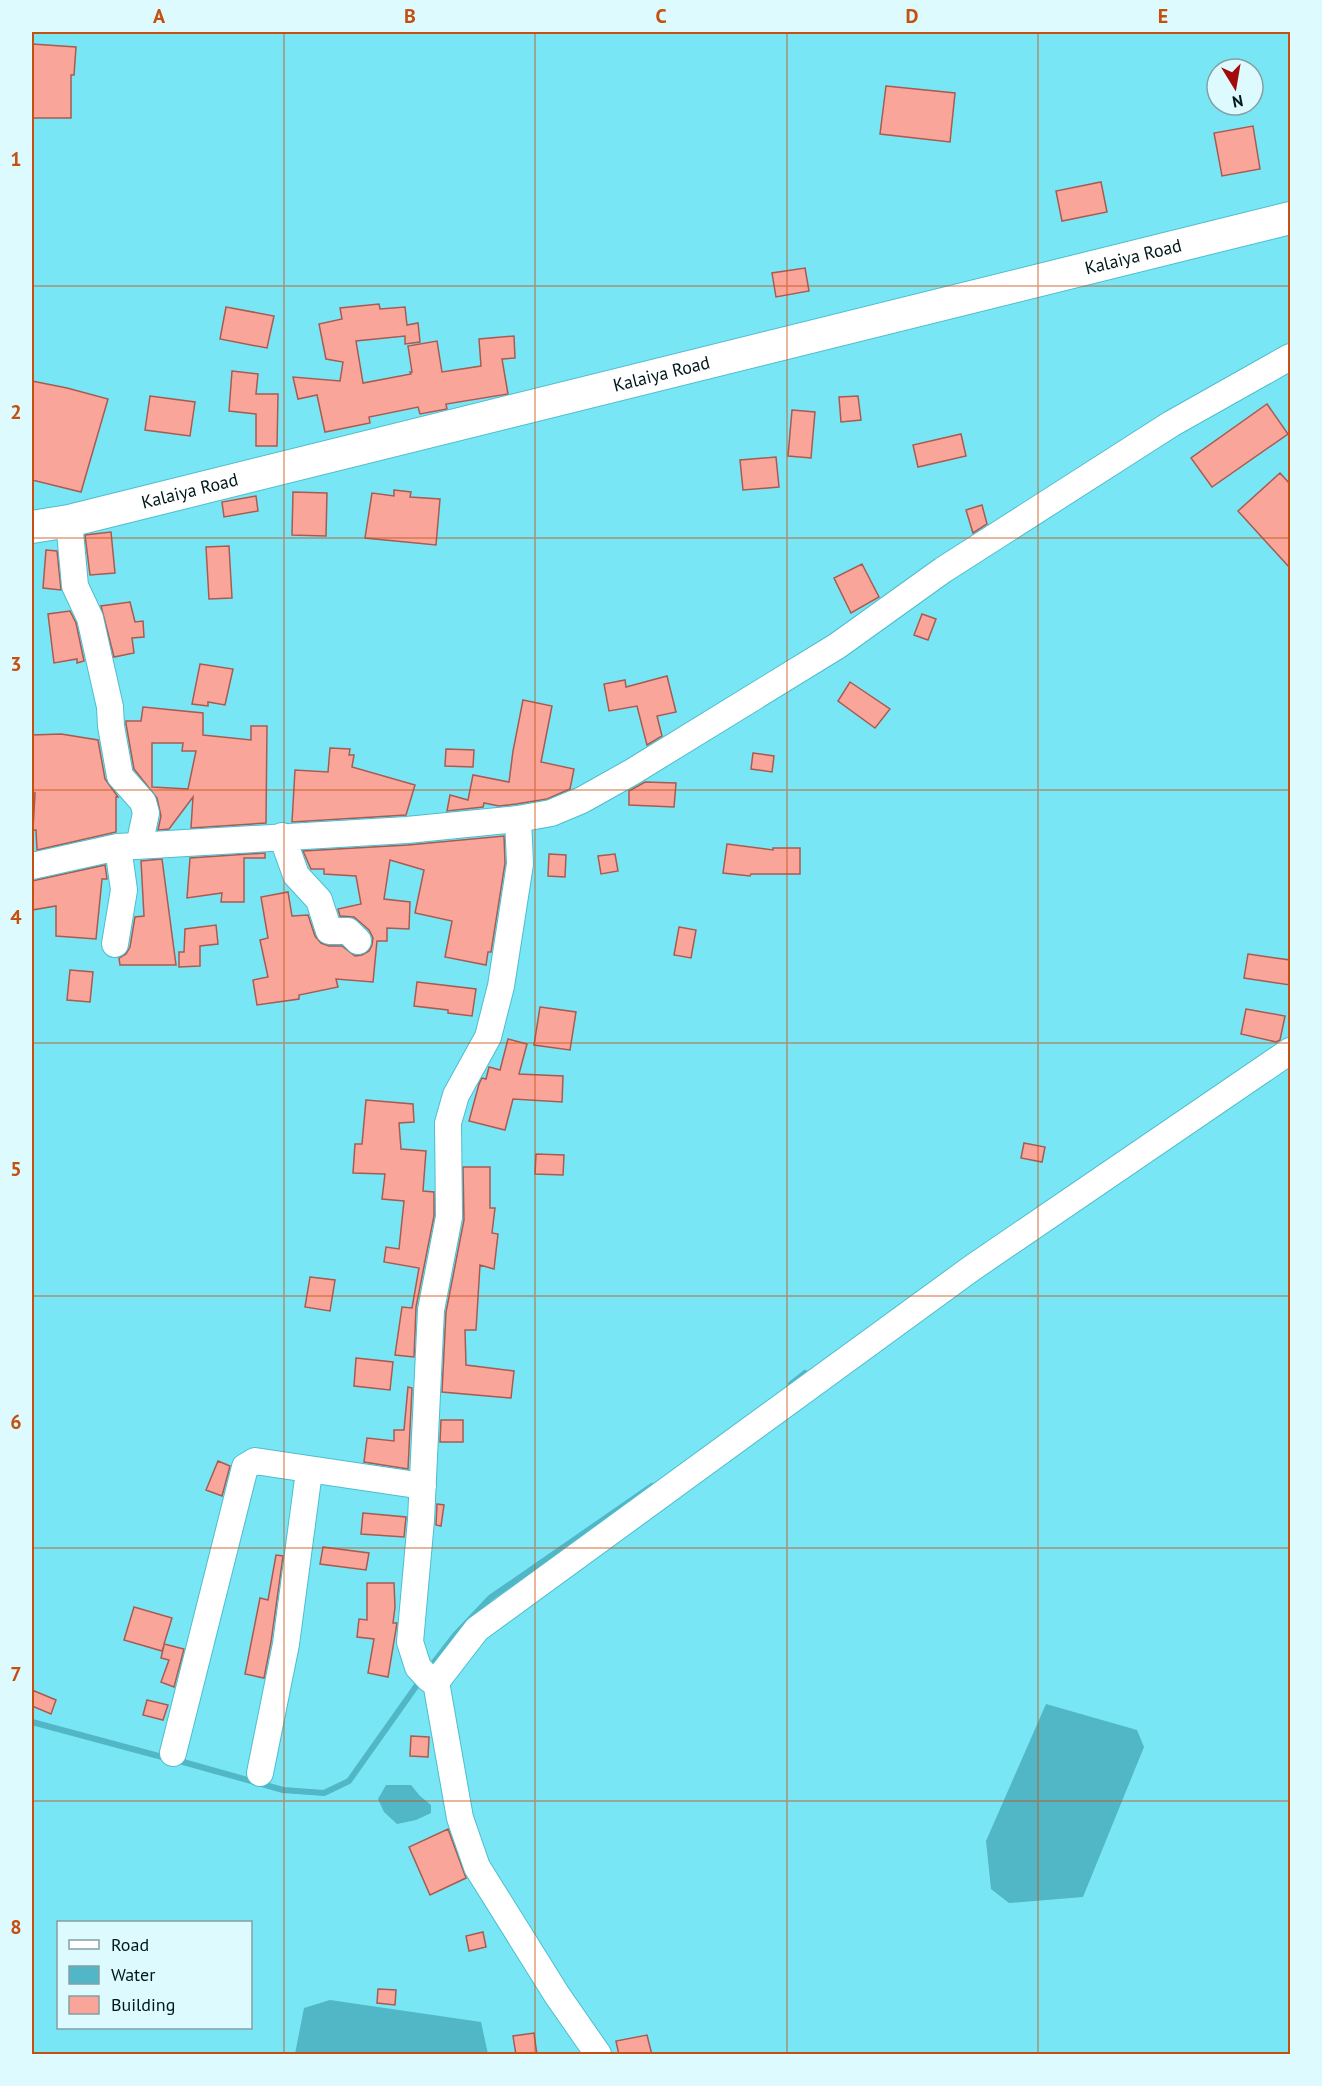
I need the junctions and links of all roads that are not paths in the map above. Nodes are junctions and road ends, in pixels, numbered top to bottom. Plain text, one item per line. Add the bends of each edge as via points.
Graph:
1 (1290, 218) edge
2 (1290, 357) edge
3 (69, 521) junction
4 (32, 527) edge
5 (518, 819) junction
6 (282, 836) junction
7 (129, 847) junction
8 (32, 866) edge
9 (358, 941) dead end
10 (115, 944) dead end
11 (1290, 1052) edge
12 (315, 1471) junction
13 (423, 1486) junction
14 (428, 1676) junction
15 (173, 1753) dead end
16 (260, 1773) dead end
17 (598, 2055) edge

1 - 3 main road, Kalaiya Road
2 - 5 street via 1171,424 943,570 837,646 632,772 561,809
3 - 4 main road, Kalaiya Road
3 - 7 street via 75,586 90,618 110,707 120,776 143,802 146,813
5 - 6 street
5 - 13 street via 520,864 501,986 488,1037 456,1095 448,1123 449,1217 431,1310
6 - 7 street
6 - 9 street via 296,875 319,900 329,931 348,931
7 - 8 street
7 - 10 street
11 - 14 street via 972,1268 477,1629
12 - 13 street
12 - 15 street via 255,1461 245,1467
12 - 16 street via 308,1479 286,1644
13 - 14 street via 410,1642
14 - 17 street via 442,1722 460,1818 477,1867

